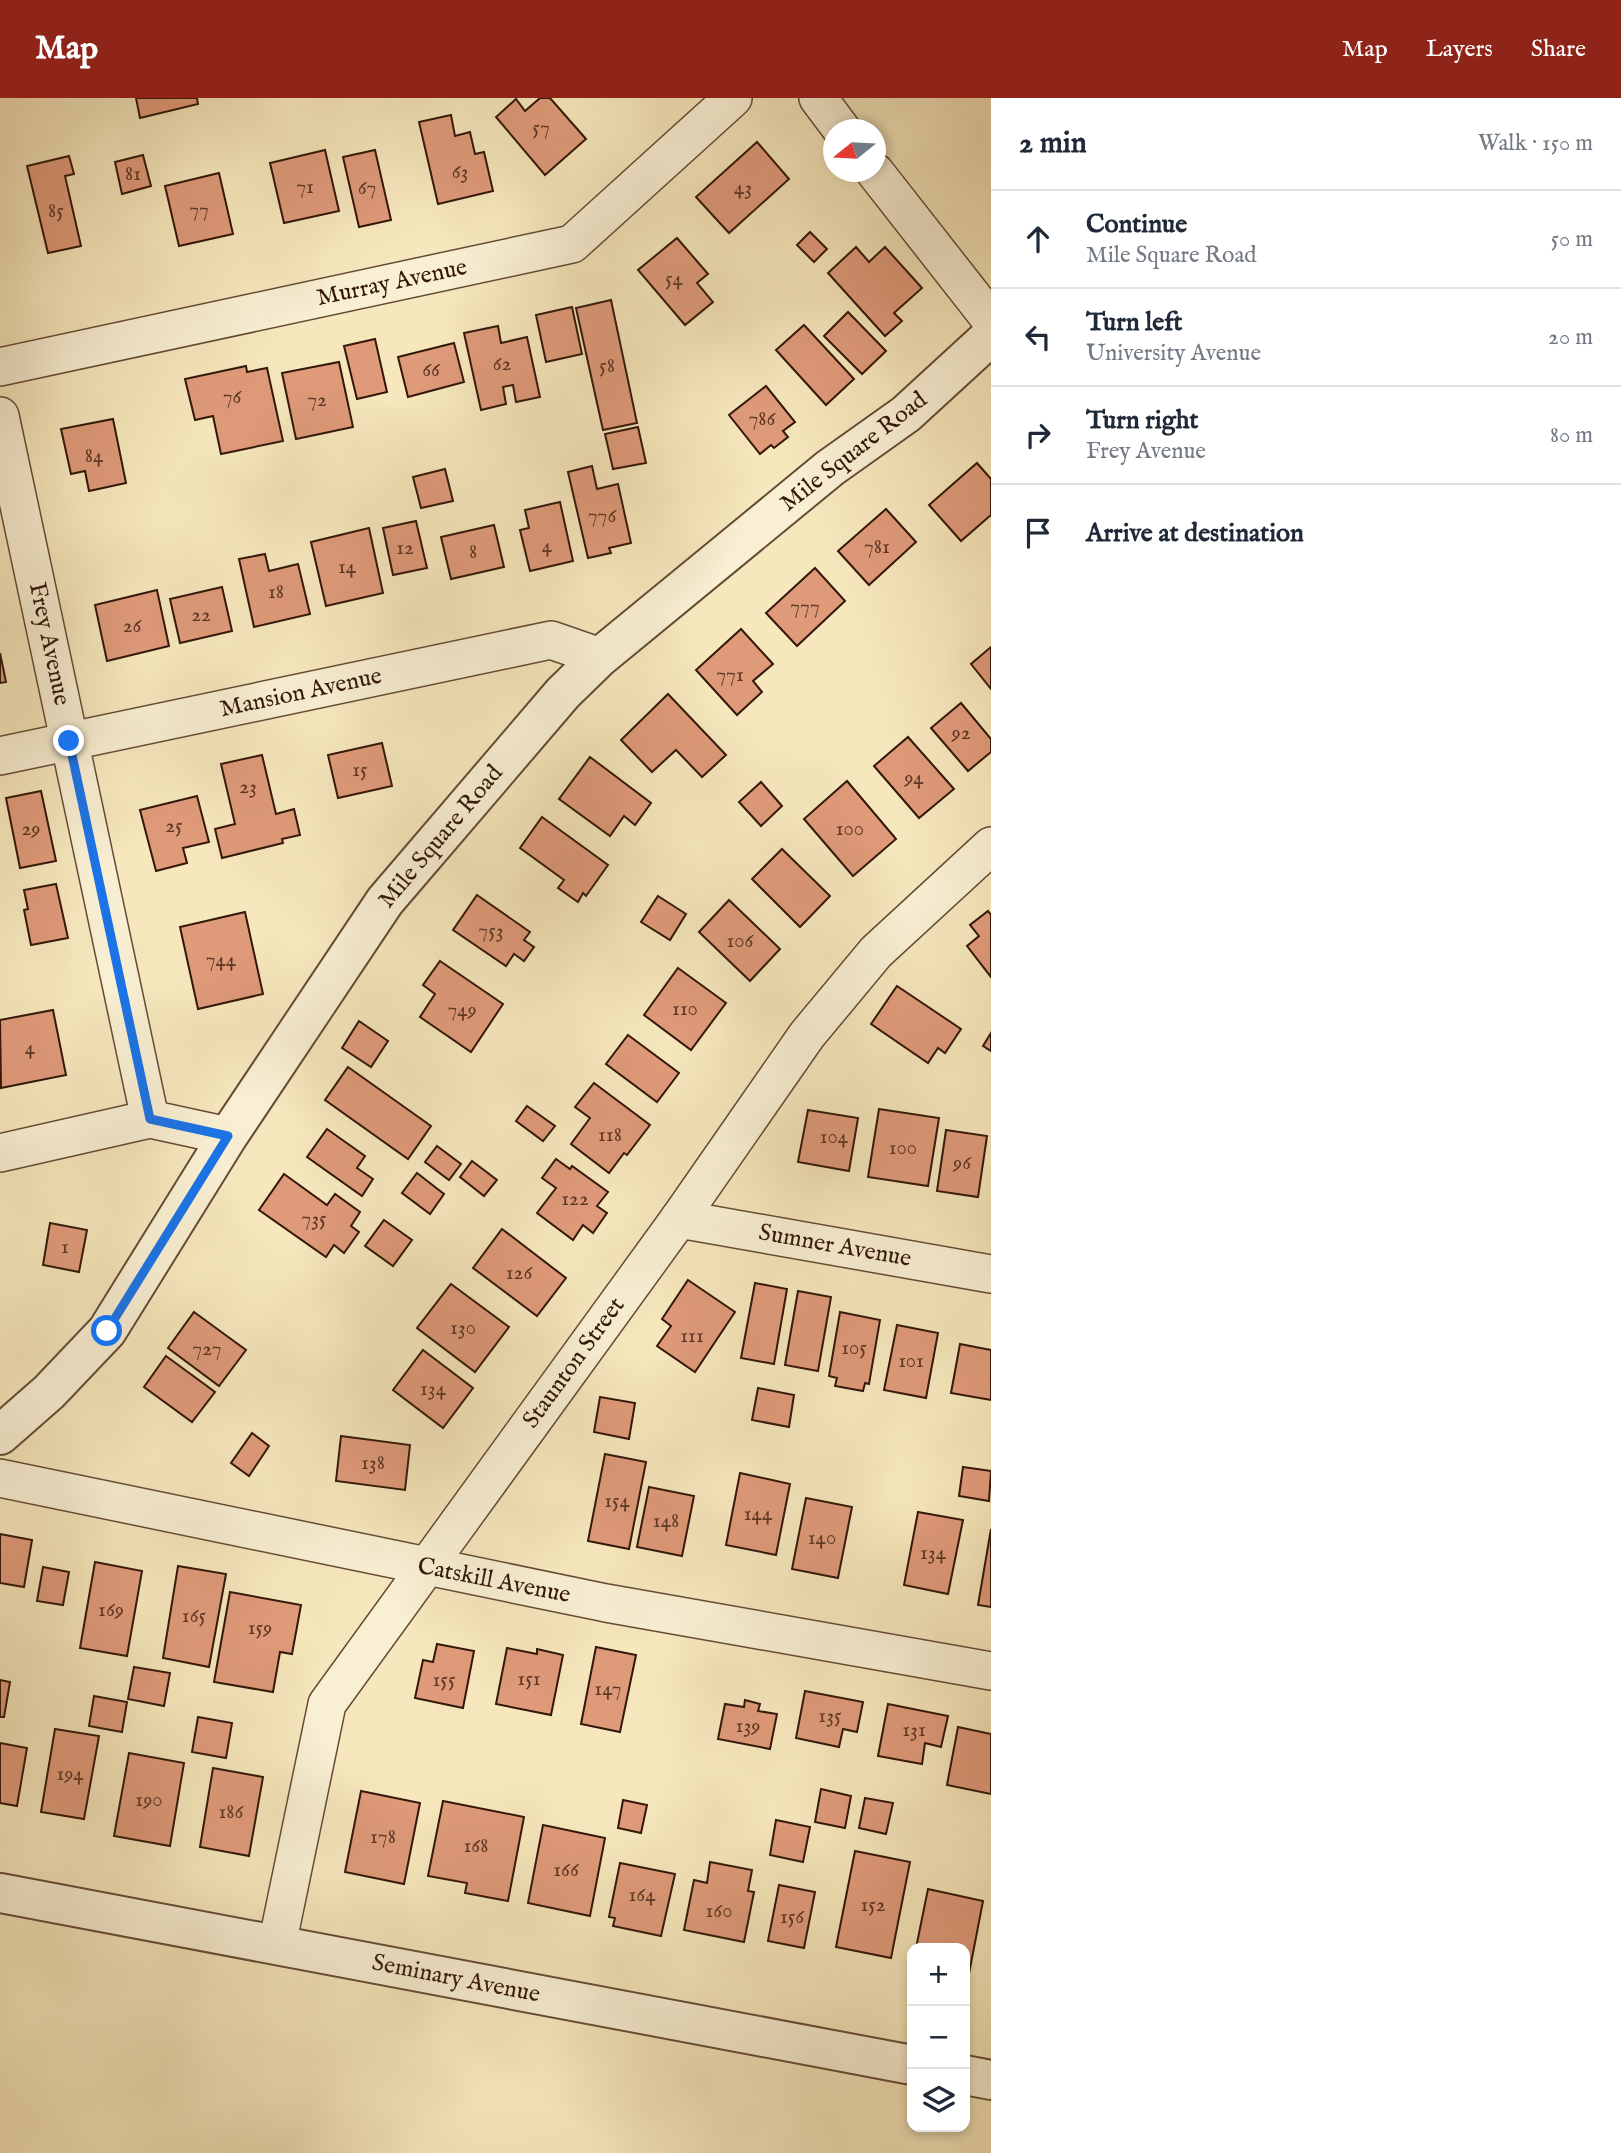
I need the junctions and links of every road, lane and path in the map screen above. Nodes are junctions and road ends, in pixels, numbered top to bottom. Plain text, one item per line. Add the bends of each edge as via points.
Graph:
1 (733, 98) edge
2 (818, 98) edge
3 (834, 119) edge
4 (883, 182) edge
5 (991, 320) edge
6 (991, 336) edge
7 (0, 367) edge
8 (0, 416) edge
9 (600, 657) junction
10 (69, 741) junction
11 (0, 756) edge
12 (991, 846) edge
13 (150, 1119) junction
14 (228, 1136) junction
15 (0, 1153) edge
16 (679, 1219) junction
17 (991, 1274) edge
18 (0, 1435) edge
19 (0, 1478) edge
20 (425, 1567) junction
21 (991, 1671) edge
22 (0, 1893) edge
23 (277, 1945) junction
24 (907, 2064) edge
25 (970, 2076) edge
26 (991, 2080) edge

1 - 7 street, Murray Avenue via 572,244
2 - 3 street
4 - 5 street
6 - 9 street, Mile Square Road via 906,414 830,468
8 - 10 street, Frey Avenue
9 - 10 street, Mansion Avenue via 551,640
9 - 14 street, Mile Square Road via 546,712 385,901
10 - 11 street, Mansion Avenue
10 - 13 street, Frey Avenue
12 - 16 street, Staunton Street via 876,952 807,1035
13 - 14 street
13 - 15 street
14 - 18 street, Mile Square Road via 107,1331
16 - 17 street, Sumner Avenue
16 - 20 street, Staunton Street
19 - 20 street, Catskill Avenue
20 - 21 street, Catskill Avenue
20 - 23 street, Staunton Street via 327,1704
22 - 23 street, Seminary Avenue
23 - 24 street, Seminary Avenue
25 - 26 street

